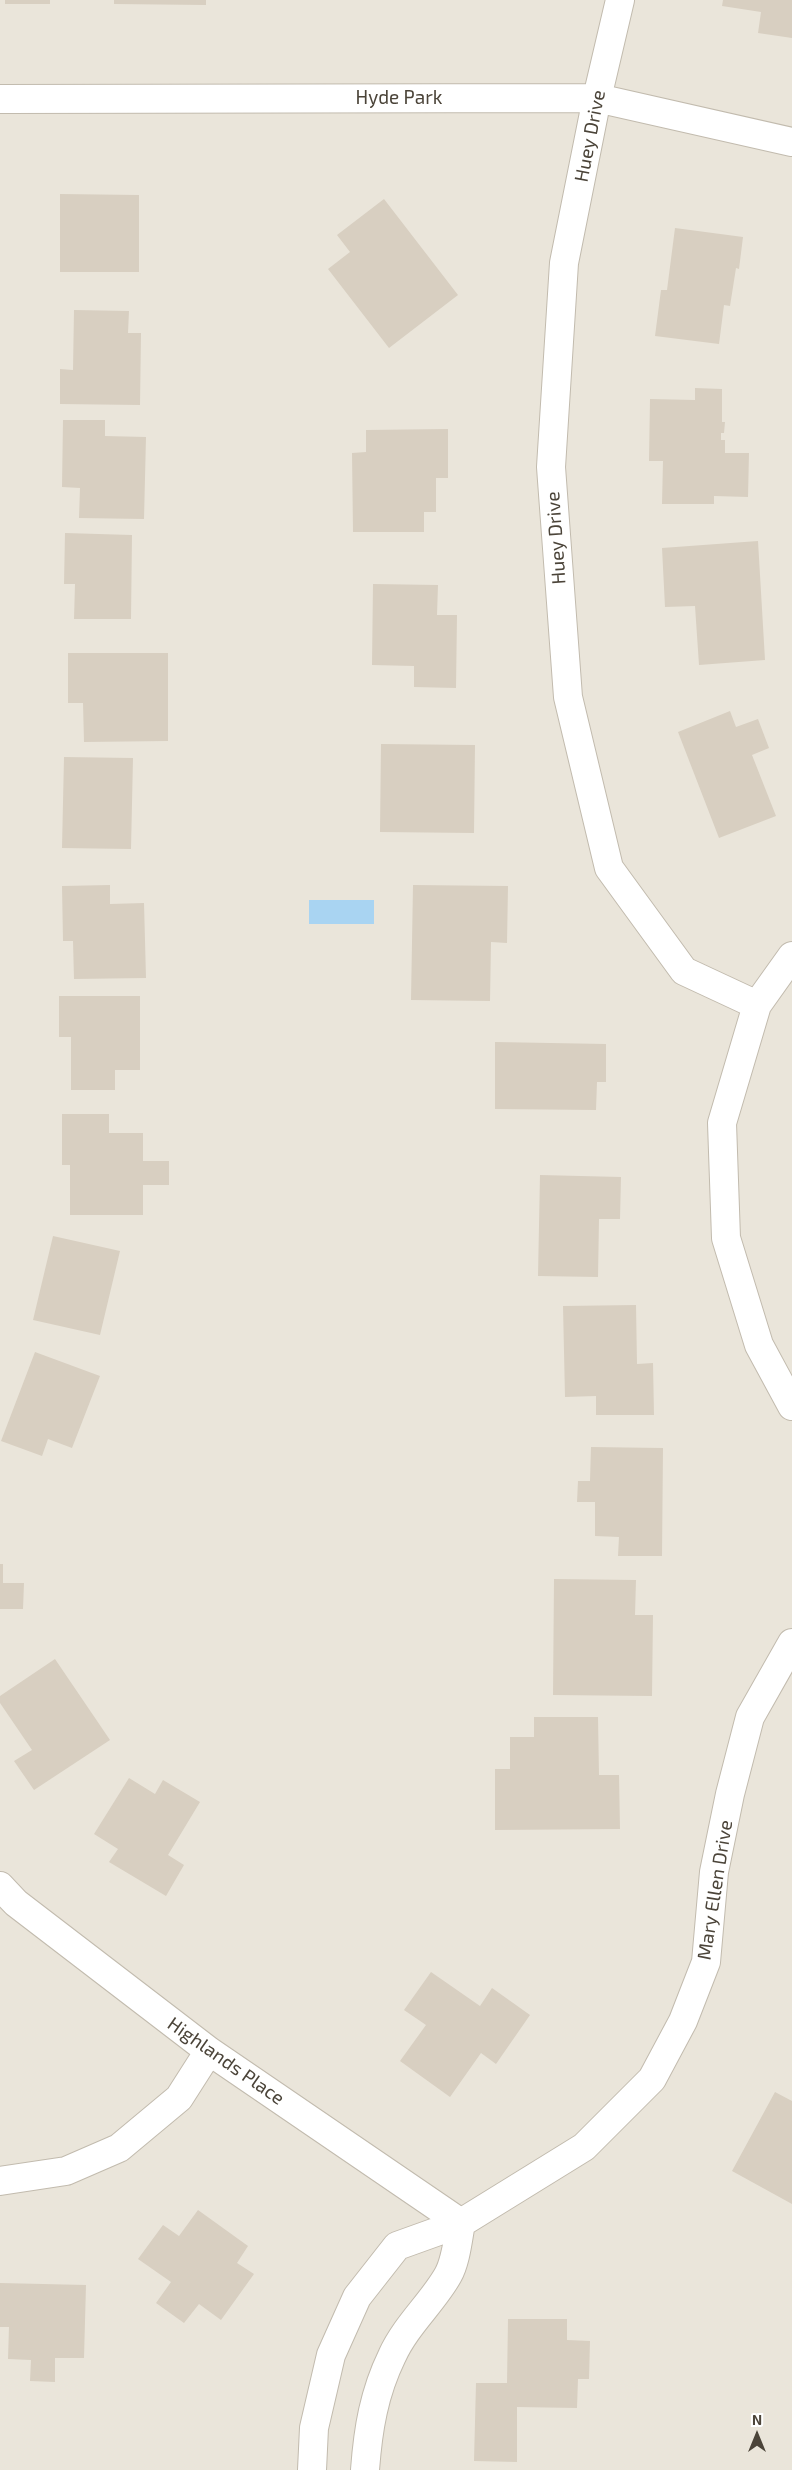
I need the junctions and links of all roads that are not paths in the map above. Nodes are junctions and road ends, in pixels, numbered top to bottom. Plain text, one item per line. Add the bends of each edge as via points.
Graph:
1 (620, 0) edge
2 (597, 98) junction
3 (0, 100) edge
4 (792, 142) edge
5 (792, 956) edge
6 (757, 1005) junction
7 (792, 1406) edge
8 (792, 1643) edge
9 (0, 1886) edge
10 (209, 2051) junction
11 (0, 2182) edge
12 (461, 2223) junction
13 (312, 2470) edge
14 (365, 2470) edge

1 - 2 street, Huey Drive
2 - 3 street, Hyde Park
2 - 4 street, Hyde Park
2 - 6 street, Huey Drive via 564,263 551,467 568,697 609,868 684,971
5 - 6 street
6 - 7 street via 722,1123 726,1238 759,1345
8 - 12 street, Mary Ellen Drive via 750,1717 714,1872 706,1962 683,2021 652,2079 584,2147
9 - 10 street, Highlands Place via 16,1903
10 - 11 street via 179,2098 119,2148 66,2171
10 - 12 street, Highlands Place
12 - 13 street, Mary Ellen Drive via 397,2246 357,2297 331,2355 314,2428
12 - 14 street via 449,2274 413,2320 392,2354 375,2396 368,2428

